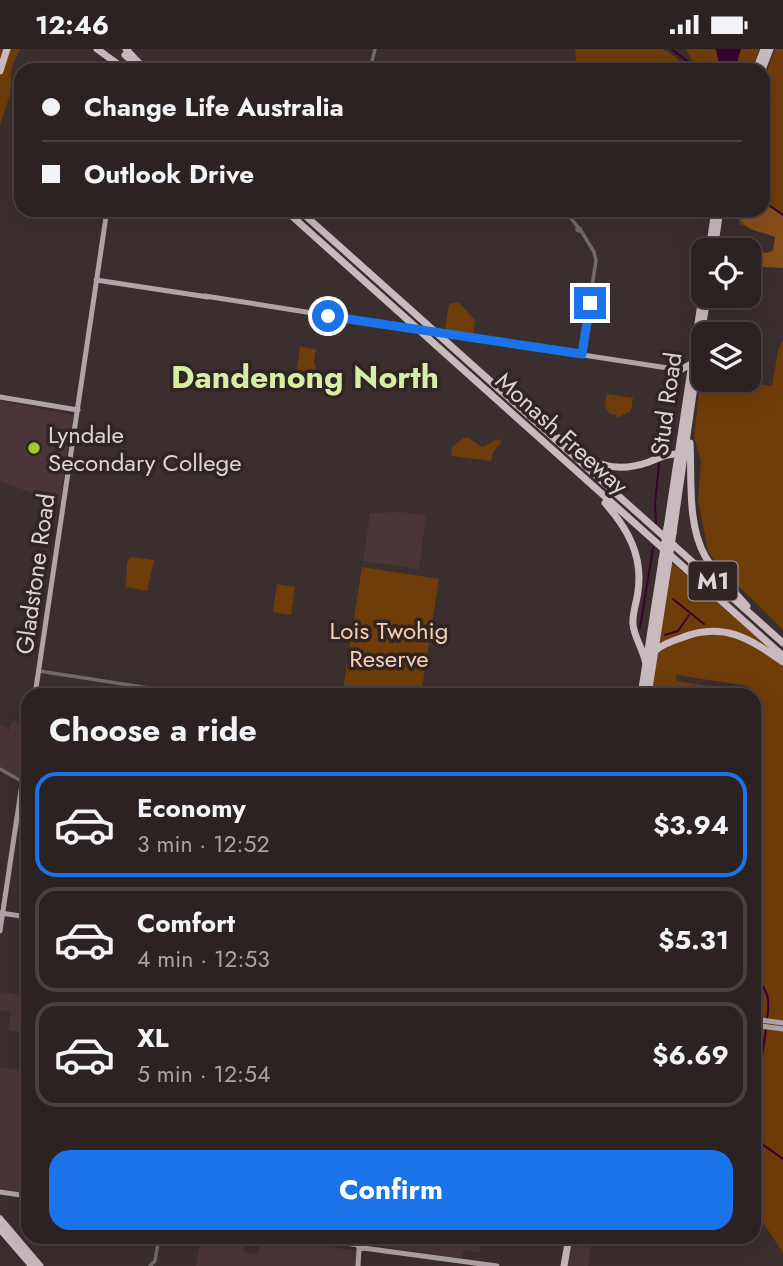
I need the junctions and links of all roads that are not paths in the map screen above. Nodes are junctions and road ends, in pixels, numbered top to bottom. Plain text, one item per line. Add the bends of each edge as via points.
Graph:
1 (7, 49) edge
2 (97, 49) edge
3 (105, 49) edge
4 (118, 49) edge
5 (125, 52) edge
6 (121, 63) edge
7 (123, 63) edge
8 (0, 71) edge
9 (106, 217) edge
10 (293, 217) edge
11 (307, 217) edge
12 (569, 217) edge
13 (714, 217) edge
14 (719, 217) edge
15 (711, 238) edge
16 (716, 238) edge
17 (96, 280) junction
18 (582, 354) junction
19 (691, 372) edge
20 (691, 383) edge
21 (692, 392) edge
22 (0, 397) edge
23 (78, 410) junction
24 (522, 411) junction
25 (689, 428) junction
26 (680, 442) junction
27 (681, 455) junction
28 (656, 459) junction
29 (691, 463) junction
30 (584, 479) junction
31 (635, 609) junction
32 (774, 635) junction
33 (654, 639) junction
34 (676, 639) junction
35 (783, 643) edge
36 (656, 650) junction
37 (783, 656) edge
38 (783, 662) edge
39 (646, 665) junction
40 (39, 671) junction
41 (36, 688) edge
42 (149, 688) edge
43 (642, 688) edge
44 (649, 688) edge
45 (0, 769) edge
46 (21, 781) edge
47 (21, 794) edge
48 (1, 913) edge
49 (21, 916) edge
50 (0, 931) edge
51 (761, 1020) edge
52 (783, 1023) edge
53 (761, 1026) edge
54 (783, 1029) edge
55 (0, 1192) edge
56 (21, 1195) edge
57 (0, 1219) edge
58 (0, 1230) edge
59 (21, 1244) edge
60 (21, 1244) edge
61 (158, 1244) edge
62 (566, 1244) edge
63 (362, 1245) edge
64 (32, 1266) edge
65 (40, 1266) edge
66 (150, 1266) edge
67 (358, 1266) edge
68 (497, 1266) edge
69 (562, 1266) edge

1 - 8 highway
2 - 6 highway
3 - 7 highway
4 - 5 highway
9 - 17 main road, Gladstone Road
10 - 30 highway, Monash Freeway / M1
11 - 24 highway, Monash Freeway / M1
12 - 18 street via 596,260
13 - 15 highway
14 - 16 highway
17 - 18 main road, bridge
17 - 23 main road, Gladstone Road
18 - 19 main road
20 - 26 highway, Stud Road
21 - 25 highway, Stud Road
22 - 23 main road
23 - 40 main road, Gladstone Road
24 - 28 highway via 599,464 622,468
24 - 32 highway, Monash Freeway / M1
25 - 27 highway, Stud Road
25 - 29 highway
26 - 27 highway, Stud Road
26 - 28 highway
27 - 28 highway
27 - 29 highway
27 - 33 highway, Stud Road, bridge
29 - 32 highway via 696,530 704,553
30 - 31 highway via 632,540 639,575
30 - 37 highway, Monash Freeway / M1
31 - 33 highway via 639,633
31 - 39 highway via 633,623
32 - 35 highway, Monash Freeway / M1
33 - 34 highway
33 - 36 highway, Stud Road
33 - 39 highway, Stud Road
34 - 36 highway
34 - 38 highway via 722,631 749,639
36 - 44 highway, Stud Road
39 - 43 highway, Stud Road
40 - 41 main road, Gladstone Road
40 - 42 street
45 - 46 street
47 - 48 main road
48 - 49 main road
48 - 50 main road
51 - 52 main road
53 - 54 main road
55 - 56 main road
57 - 59 highway
58 - 64 highway
60 - 65 highway
61 - 66 street
62 - 69 highway
63 - 67 main road
63 - 68 main road

